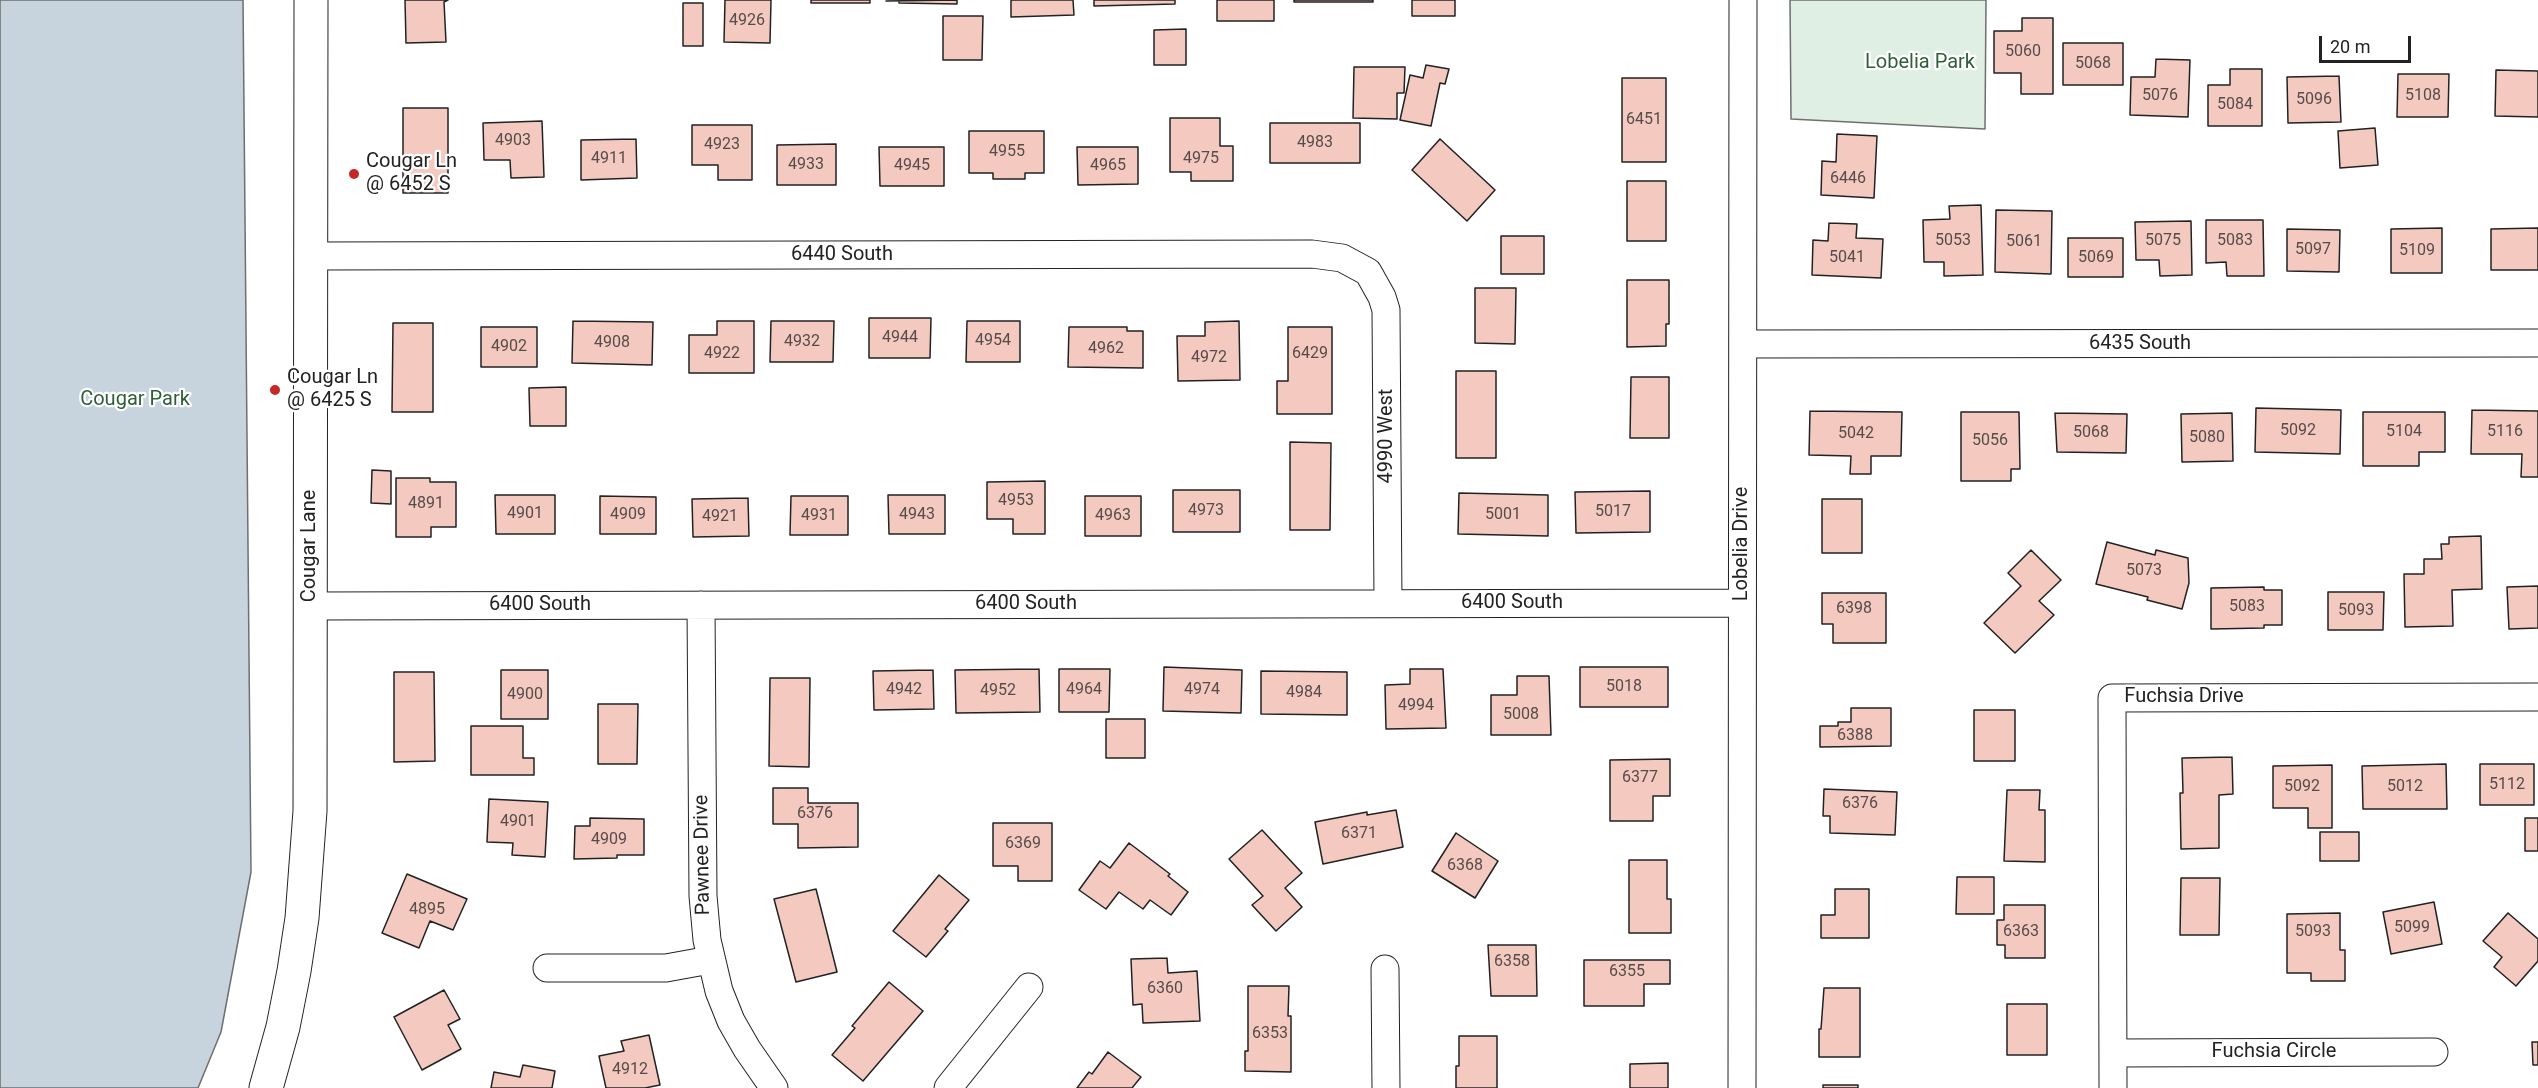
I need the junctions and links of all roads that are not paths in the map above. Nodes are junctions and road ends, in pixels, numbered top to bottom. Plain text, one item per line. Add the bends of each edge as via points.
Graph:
1 (311, 0) edge
2 (1743, 0) edge
3 (311, 256) junction
4 (1368, 272) joint
5 (2538, 343) edge
6 (1743, 344) junction
7 (1388, 603) junction
8 (1742, 603) junction
9 (701, 605) junction
10 (310, 606) junction
11 (2538, 697) edge
12 (711, 960) junction
13 (547, 968) dead end
14 (1385, 969) dead end
15 (1029, 987) dead end
16 (2434, 1052) dead end
17 (2113, 1053) junction
18 (266, 1088) edge
19 (774, 1088) edge
20 (948, 1088) edge
21 (1386, 1088) edge
22 (1742, 1088) edge
23 (2113, 1088) edge

1 - 3 main road, Cougar Lane
2 - 6 street, Lobelia Drive
3 - 4 street, 6440 South via 1312,254 1342,258
3 - 10 main road, Cougar Lane
4 - 7 street, 4990 West via 1382,297 1387,324
5 - 6 street, 6435 South
6 - 8 street, Lobelia Drive
7 - 8 street, 6400 South
7 - 9 street, 6400 South
8 - 22 street, Lobelia Drive
9 - 10 street, 6400 South
9 - 12 street, Pawnee Drive via 703,896
10 - 18 main road, Cougar Lane via 307,868 294,971
11 - 17 street, Fuchsia Drive via 2112,698
12 - 13 street via 666,968
12 - 19 street, Pawnee Drive via 732,1021
14 - 21 street
15 - 20 street
16 - 17 street, Fuchsia Circle
17 - 23 street, Fuchsia Drive

